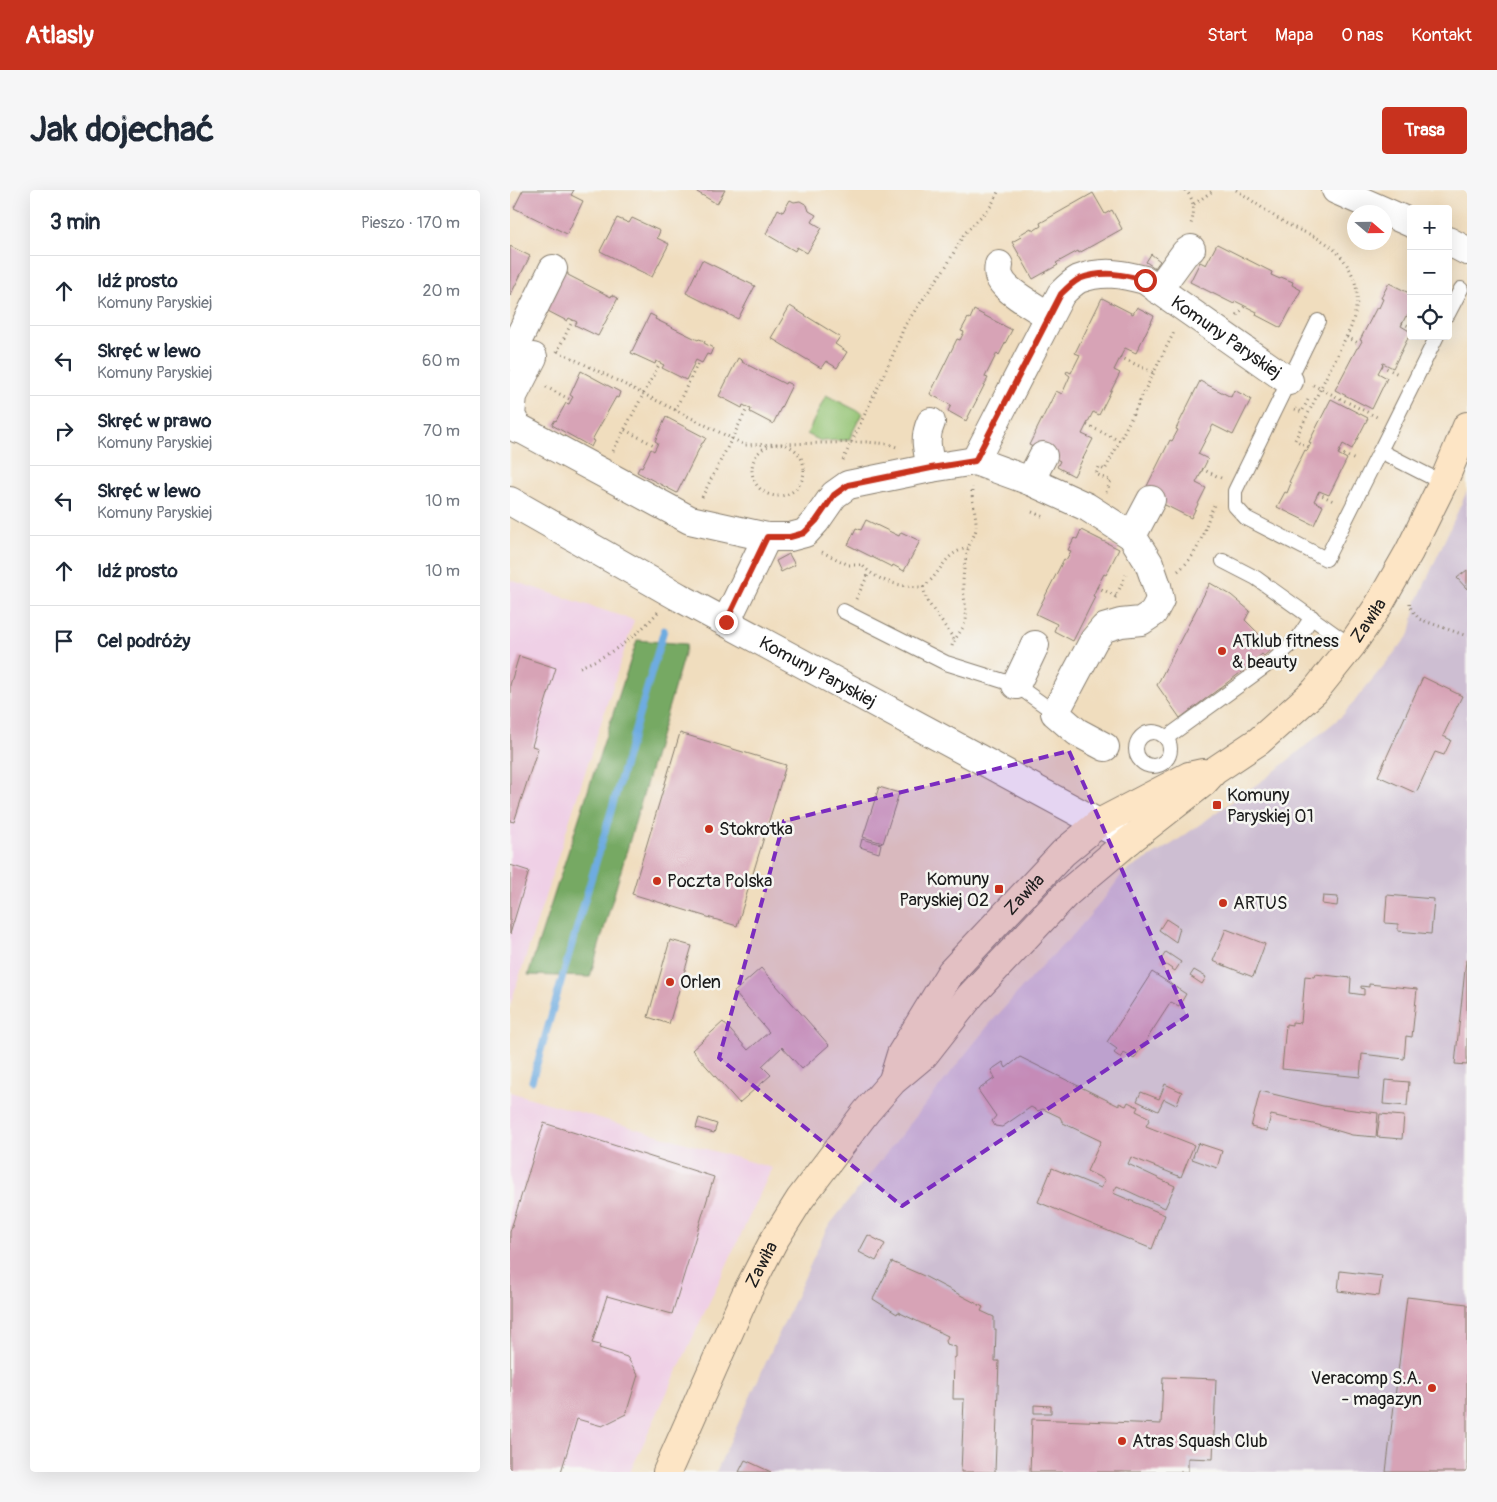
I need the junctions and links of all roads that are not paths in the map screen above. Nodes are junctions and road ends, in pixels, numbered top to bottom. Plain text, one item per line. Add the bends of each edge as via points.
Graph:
1 (1336, 190) edge
2 (1407, 221) edge
3 (1452, 243) edge
4 (1191, 249) dead end
5 (1467, 251) edge
6 (999, 265) dead end
7 (553, 269) dead end
8 (1461, 288) dead end
9 (1158, 290) junction
10 (1452, 306) edge
11 (1049, 316) junction
12 (1318, 321) dead end
13 (1435, 340) edge
14 (533, 355) edge
15 (1289, 381) junction
16 (931, 422) dead end
17 (514, 426) edge
18 (1467, 426) edge
19 (1380, 451) junction
20 (1043, 456) dead end
21 (931, 468) junction
22 (973, 472) junction
23 (1443, 483) junction
24 (1028, 494) junction
25 (1151, 500) dead end
26 (510, 501) edge
27 (1132, 536) junction
28 (779, 537) junction
29 (1223, 560) dead end
30 (845, 612) road end
31 (1312, 616) junction
32 (726, 622) junction
33 (1035, 644) dead end
34 (1351, 646) junction
35 (1016, 685) junction
36 (1055, 712) junction
37 (1166, 738) dead end
38 (1105, 747) dead end
39 (1214, 771) junction
40 (1099, 823) junction
41 (1130, 840) junction
42 (893, 1081) junction
43 (667, 1472) edge

1 - 2 street
3 - 5 street
4 - 9 street
6 - 11 street via 1000,280
7 - 14 street
8 - 10 lane
9 - 11 street, Komuny Paryskiej via 1145,280 1102,273 1078,280 1061,294
9 - 15 street, Komuny Paryskiej
11 - 22 street, Komuny Paryskiej
12 - 15 lane
13 - 19 lane
14 - 17 street via 513,396 511,415
15 - 19 lane via 1235,492 1235,506 1246,518 1326,559
16 - 21 street via 926,431 925,445
17 - 28 street via 690,520
18 - 23 street, Zawiła
19 - 23 lane
20 - 24 street
21 - 22 street
21 - 28 street via 848,485 834,495 804,533
22 - 24 street
23 - 34 street, Zawiła via 1409,552
24 - 27 street via 1087,507
25 - 27 street
26 - 32 street, Komuny Paryskiej
27 - 36 street via 1149,563 1160,600 1153,614 1141,621 1104,628 1094,640
28 - 32 street via 745,584
29 - 31 lane
30 - 35 lane via 946,664
31 - 34 lane
31 - 37 lane via 1298,638 1274,660
32 - 40 street, Komuny Paryskiej
33 - 35 street
34 - 39 street, Zawiła via 1315,691 1258,741
35 - 36 lane
36 - 38 street via 1077,732
39 - 40 street, Zawiła via 1189,776
39 - 41 street, Zawiła
40 - 41 street, Komuny Paryskiej
40 - 42 street, Zawiła via 1063,853 951,972 902,1054
41 - 42 street, Zawiła via 1066,894 971,995 924,1055
42 - 43 street, Zawiła via 800,1200 773,1242 745,1296

